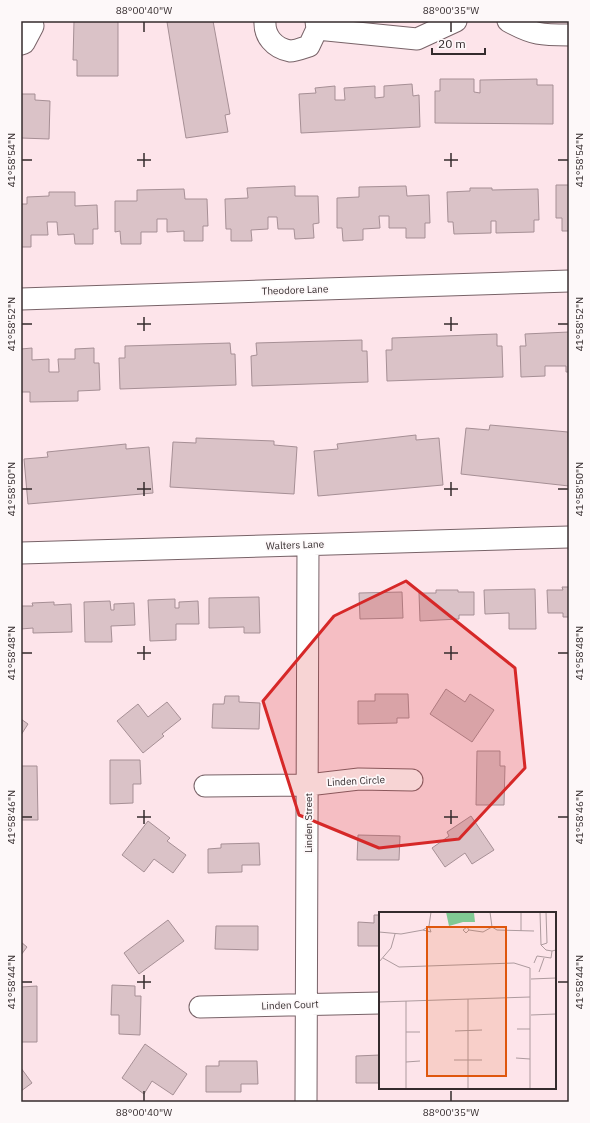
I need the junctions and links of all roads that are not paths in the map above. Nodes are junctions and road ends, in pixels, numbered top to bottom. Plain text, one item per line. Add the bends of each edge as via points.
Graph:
1 (32, 21) edge
2 (266, 21) edge
3 (456, 21) edge
4 (508, 21) edge
5 (317, 25) edge
6 (569, 34) edge
7 (21, 44) edge
8 (569, 281) edge
9 (21, 298) edge
10 (569, 537) edge
11 (308, 545) junction
12 (21, 554) edge
13 (412, 780) dead end
14 (308, 785) junction
15 (205, 786) dead end
16 (379, 1003) edge
17 (306, 1005) junction
18 (200, 1007) dead end
19 (306, 1102) edge

1 - 7 street via 33,26
2 - 5 street via 267,37 277,46 291,51 309,46
3 - 5 street via 417,39
4 - 6 street via 540,35
8 - 9 street, Theodore Lane
10 - 11 street, Walters Lane
11 - 12 street, Walters Lane
11 - 14 street, Linden Street
13 - 14 street, Linden Circle via 359,779
14 - 15 street, Linden Circle
14 - 17 street, Linden Street
16 - 17 street, Linden Court
17 - 18 street, Linden Court
17 - 19 street, Linden Street

